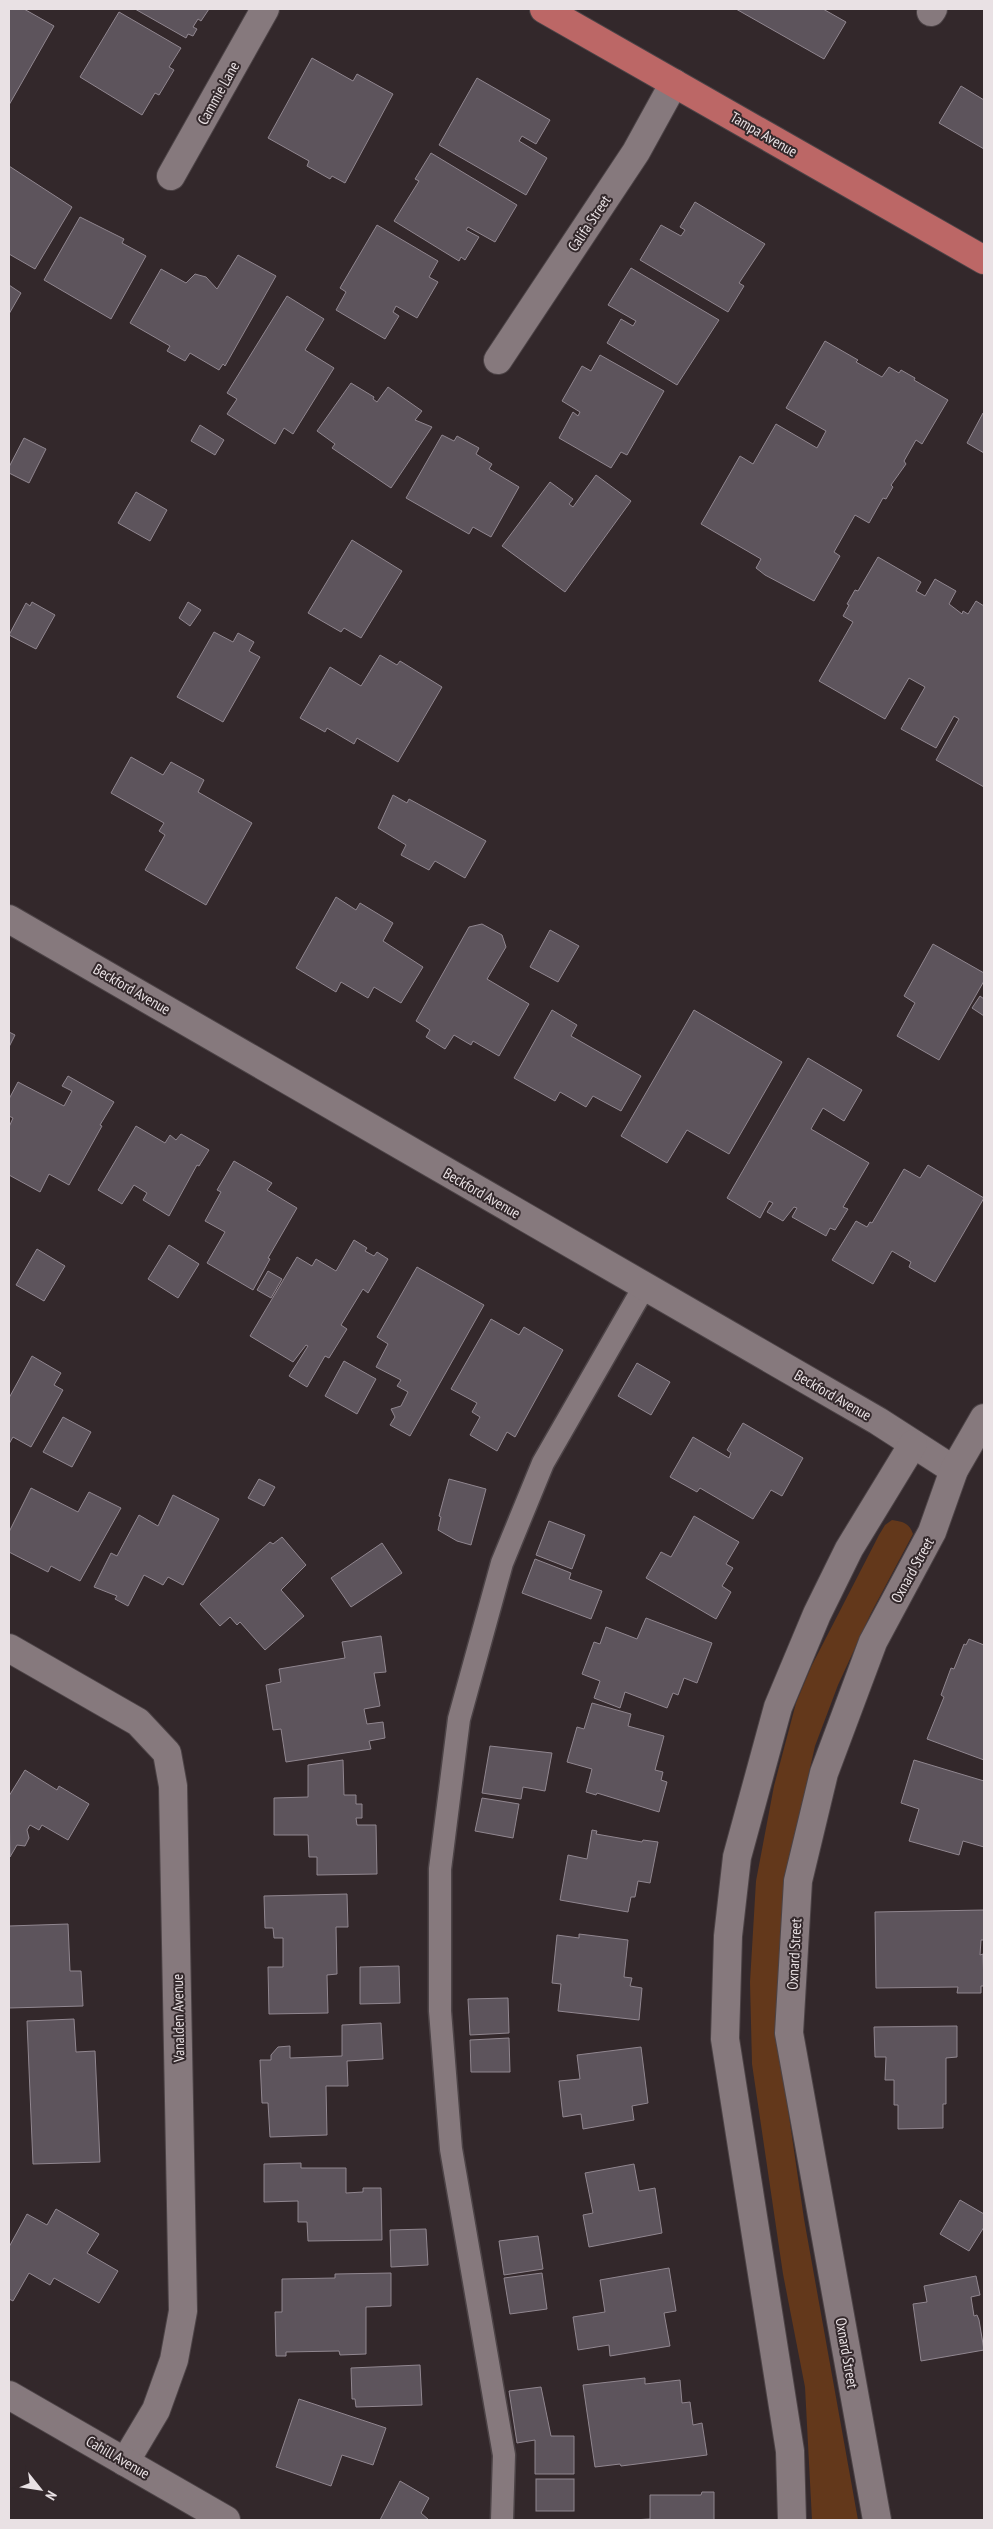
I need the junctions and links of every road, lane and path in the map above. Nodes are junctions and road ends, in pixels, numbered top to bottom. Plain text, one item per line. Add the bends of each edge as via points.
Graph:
1 (266, 9) edge
2 (544, 9) edge
3 (674, 83) junction
4 (171, 176) dead end
5 (984, 260) edge
6 (498, 360) dead end
7 (9, 919) edge
8 (644, 1287) junction
9 (984, 1418) edge
10 (912, 1444) junction
11 (954, 1470) junction
12 (9, 1648) edge
13 (9, 2395) edge
14 (125, 2462) junction
15 (226, 2520) edge
16 (502, 2520) edge
17 (792, 2520) edge
18 (877, 2520) edge

1 - 4 street, Cammie Lane
2 - 3 main road, Tampa Avenue
3 - 5 main road, Tampa Avenue
3 - 6 street, Califa Street via 636,152
7 - 8 street, Beckford Avenue
8 - 10 street, Beckford Avenue via 878,1421
8 - 16 lane via 543,1463 502,1563 459,1719 440,1869 440,2011 451,2149 504,2455
9 - 11 street, Oxnard Street
10 - 11 street, Beckford Avenue
10 - 17 street via 849,1549 817,1614 778,1708 737,1857 728,1936 725,2039 790,2451
11 - 18 street, Oxnard Street via 932,1532 873,1642 824,1773 798,1881 789,2033
12 - 14 street, Vanalden Avenue via 138,1722 167,1753 173,1786 183,2311 174,2360 156,2410
13 - 14 street, Cahill Avenue
14 - 15 street, Cahill Avenue

